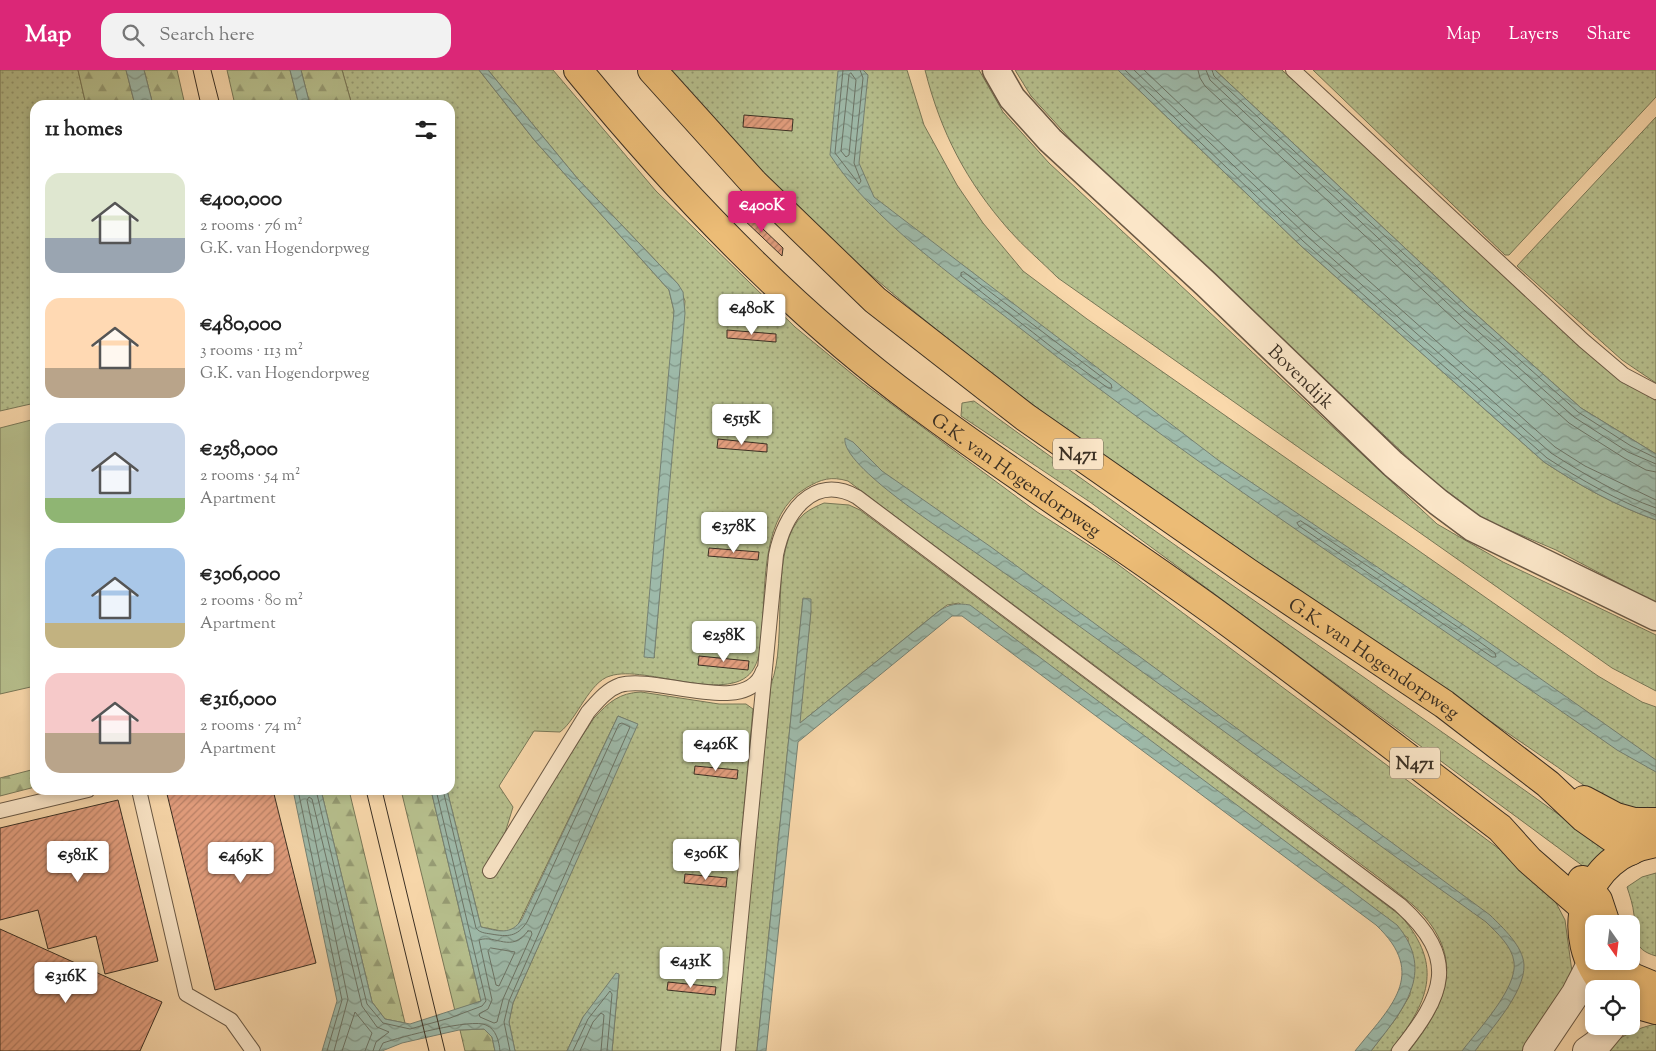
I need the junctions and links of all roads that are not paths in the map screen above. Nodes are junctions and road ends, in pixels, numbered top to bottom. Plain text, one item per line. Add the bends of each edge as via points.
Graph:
1 (578, 70) edge
2 (652, 70) edge
3 (996, 70) edge
4 (1293, 70) edge
5 (1656, 392) edge
6 (1656, 617) edge
7 (767, 661) junction
8 (1548, 784) junction
9 (67, 795) edge
10 (140, 795) edge
11 (0, 811) edge
12 (1645, 822) edge
13 (1643, 847) edge
14 (490, 871) dead end
15 (1587, 898) junction
16 (1604, 915) edge
17 (1621, 980) edge
18 (1585, 992) edge
19 (1640, 997) edge
20 (1656, 1010) edge
21 (1585, 1033) edge
22 (1604, 1035) edge
23 (253, 1051) edge
24 (728, 1051) edge
25 (1399, 1051) edge
26 (1537, 1051) edge
27 (1578, 1051) edge
28 (1587, 1051) edge

1 - 15 main road, G.K. van Hogendorpweg / N471 via 634,139 729,238 770,280 843,344 915,403 1220,617 1500,828 1540,847
2 - 8 main road, G.K. van Hogendorpweg / N471 via 754,183 875,300 1025,417 1444,704
3 - 6 street, Bovendijk via 1012,98 1050,140 1393,464 1438,502 1473,528
4 - 5 lane via 1584,341 1624,375
7 - 14 lane via 761,678 742,691 712,692 639,683 619,686 607,692 588,712
7 - 24 lane
7 - 25 lane via 776,555 785,524 794,510 817,492 825,488 844,490 1400,905 1419,923 1433,948 1439,977 1432,1006
8 - 12 main road, G.K. van Hogendorpweg / N471 via 1616,817
8 - 13 main road, G.K. van Hogendorpweg / N471 via 1584,818
9 - 11 lane
10 - 23 lane via 186,994 231,1020
13 - 15 main road, N471 via 1608,865
15 - 16 main road, N471 via 1602,908
15 - 17 main road via 1584,937
18 - 26 street via 1576,993
19 - 20 main road
21 - 27 street
22 - 28 street

